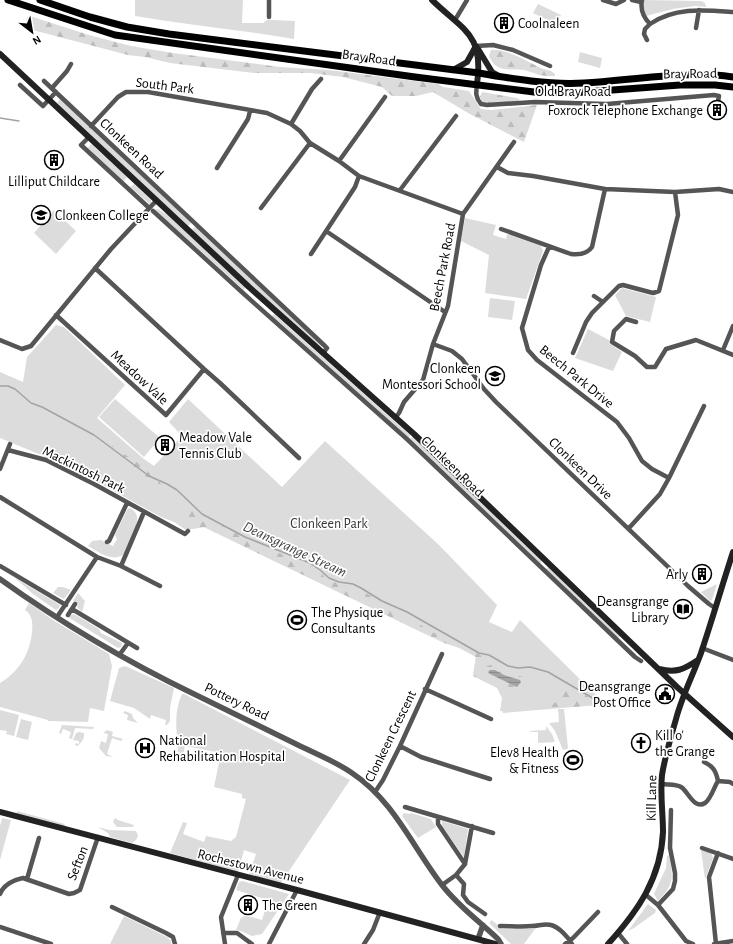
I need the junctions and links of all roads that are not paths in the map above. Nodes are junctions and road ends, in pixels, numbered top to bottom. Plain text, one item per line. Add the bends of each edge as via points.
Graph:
1 (40, 0) edge
2 (269, 0) edge
3 (432, 0) edge
4 (467, 0) edge
5 (603, 0) edge
6 (624, 0) edge
7 (632, 0) edge
8 (12, 1) edge
9 (641, 1) edge
10 (699, 10) junction
11 (733, 12) edge
12 (269, 17) dead end
13 (455, 20) junction
14 (650, 24) junction
15 (696, 28) dead end
16 (647, 40) dead end
17 (476, 46) junction
18 (0, 54) edge
19 (71, 64) dead end
20 (550, 66) dead end
21 (453, 70) junction
22 (478, 73) junction
23 (499, 76) junction
24 (733, 77) edge
25 (321, 79) dead end
26 (44, 80) dead end
27 (477, 84) junction
28 (20, 85) dead end
29 (733, 87) edge
30 (52, 88) junction
31 (56, 92) junction
32 (385, 96) dead end
33 (49, 101) junction
34 (718, 101) dead end
35 (250, 111) junction
36 (456, 116) dead end
37 (291, 124) junction
38 (91, 126) junction
39 (88, 138) junction
40 (514, 142) dead end
41 (310, 143) junction
42 (339, 161) junction
43 (497, 167) junction
44 (217, 168) dead end
45 (359, 176) junction
46 (605, 189) junction
47 (400, 190) junction
48 (675, 192) junction
49 (733, 192) edge
50 (156, 201) junction
51 (147, 206) dead end
52 (261, 208) dead end
53 (153, 211) dead end
54 (464, 214) junction
55 (191, 221) junction
56 (185, 228) junction
57 (501, 229) dead end
58 (326, 231) junction
59 (549, 247) junction
60 (311, 254) dead end
61 (95, 268) junction
62 (249, 287) junction
63 (244, 294) junction
64 (594, 296) dead end
65 (603, 302) junction
66 (445, 312) junction
67 (56, 315) junction
68 (636, 322) dead end
69 (733, 326) edge
70 (0, 340) edge
71 (433, 344) junction
72 (723, 350) junction
73 (323, 353) junction
74 (573, 353) dead end
75 (733, 355) edge
76 (204, 370) junction
77 (352, 378) junction
78 (347, 385) junction
79 (704, 406) dead end
80 (396, 417) junction
81 (10, 444) dead end
82 (8, 450) junction
83 (299, 458) dead end
84 (0, 469) edge
85 (669, 478) junction
86 (0, 497) edge
87 (127, 503) junction
88 (144, 512) junction
89 (629, 528) junction
90 (188, 531) dead end
91 (107, 542) dead end
92 (733, 552) edge
93 (97, 557) junction
94 (548, 562) junction
95 (0, 566) edge
96 (121, 566) junction
97 (542, 568) junction
98 (730, 569) edge
99 (0, 579) edge
100 (160, 586) dead end
101 (66, 605) junction
102 (715, 608) junction
103 (68, 615) dead end
104 (57, 617) junction
105 (128, 643) junction
106 (137, 648) dead end
107 (702, 648) junction
108 (120, 654) junction
109 (442, 654) dead end
110 (698, 660) junction
111 (733, 660) edge
112 (641, 661) dead end
113 (658, 669) junction
114 (425, 689) junction
115 (684, 692) junction
116 (491, 719) dead end
117 (733, 737) edge
118 (400, 746) junction
119 (704, 762) dead end
120 (490, 779) dead end
121 (718, 781) junction
122 (662, 784) junction
123 (733, 784) edge
124 (375, 792) junction
125 (405, 807) dead end
126 (671, 810) dead end
127 (0, 812) edge
128 (438, 817) junction
129 (472, 826) junction
130 (493, 833) dead end
131 (98, 837) junction
132 (39, 838) dead end
133 (702, 848) dead end
134 (718, 853) junction
135 (733, 859) edge
136 (465, 864) junction
137 (238, 875) junction
138 (456, 875) junction
139 (27, 879) junction
140 (442, 886) junction
141 (297, 890) junction
142 (0, 894) edge
143 (646, 895) junction
144 (658, 906) junction
145 (112, 907) dead end
146 (380, 912) junction
147 (598, 912) dead end
148 (485, 914) dead end
149 (483, 926) junction
150 (500, 926) dead end
151 (0, 927) edge
152 (224, 933) junction
153 (618, 933) junction
154 (478, 939) junction
155 (733, 941) edge
156 (571, 942) edge
157 (51, 944) edge
158 (175, 944) edge
159 (225, 944) edge
160 (252, 944) edge
161 (269, 944) edge
162 (364, 944) edge
163 (495, 944) edge
164 (501, 944) edge
165 (565, 944) edge
166 (608, 944) edge
167 (627, 944) edge
168 (693, 944) edge
169 (715, 944) edge

1 - 21 highway, Bray Road via 127,27
2 - 12 street
3 - 13 main road, Old Bray Road
4 - 13 street
5 - 6 street via 616,4
7 - 9 street
8 - 27 highway, Bray Road via 115,34
9 - 14 street via 643,17
10 - 11 street
10 - 14 street via 660,17
10 - 15 street
13 - 17 main road, Old Bray Road via 472,37
14 - 16 street via 644,29
17 - 20 street, Old Bray Road via 494,45 513,50
17 - 21 main road via 467,62
17 - 22 main road, Old Bray Road
17 - 23 main road via 492,72
18 - 33 main road, Clonkeen Road
19 - 30 street
21 - 22 highway, Bray Road
22 - 23 highway, Bray Road
22 - 27 main road, Old Bray Road
23 - 24 highway, Bray Road via 582,83 666,76
25 - 37 street
26 - 30 street, Clonkeen Road
27 - 29 highway, Bray Road via 534,92 572,93 680,85 715,84
27 - 34 street, Old Bray Road via 477,100 487,105 535,102 607,104 714,95 719,96
28 - 33 street via 41,105 44,106
30 - 31 street, Clonkeen Road
31 - 33 street
31 - 38 street, Clonkeen Road
32 - 42 street
33 - 39 main road, Clonkeen Road
35 - 37 street, South Park via 266,113
35 - 38 street, South Park via 148,92 126,92
35 - 44 street via 248,119
36 - 47 street
37 - 41 street, South Park
38 - 55 street, Clonkeen Road
39 - 50 main road, Clonkeen Road
39 - 51 street, Clonkeen Road via 81,145
40 - 43 street, Beech Park Road
41 - 42 street, South Park
41 - 52 street
42 - 45 street, South Park
43 - 46 street via 508,173
43 - 54 street, Beech Park Road
45 - 47 street, South Park
45 - 58 street via 356,187
46 - 48 street
46 - 59 street via 590,250 571,254
47 - 54 street, South Park
48 - 49 street via 719,189
48 - 65 street via 678,215 659,291 653,293 623,284
50 - 56 main road, Clonkeen Road
50 - 61 street
53 - 63 street, Clonkeen Road
54 - 66 street, Beech Park Road
55 - 56 street
55 - 73 street, Clonkeen Road via 327,348
56 - 62 main road, Clonkeen Road
57 - 59 street
58 - 60 street
58 - 66 street
59 - 85 street, Beech Park Drive via 522,328 528,350 537,360 617,422 642,461
61 - 67 street
61 - 76 street
62 - 63 street
62 - 73 main road, Clonkeen Road
63 - 78 street, Clonkeen Road
64 - 65 street
65 - 74 street via 586,322
66 - 71 street, Beech Park Road
67 - 70 street via 31,346 22,349
67 - 76 street, Meadow Vale via 166,415
68 - 72 street via 626,319 614,331 612,342 635,356 647,368 655,367 666,349 696,340
69 - 72 street
71 - 80 street, Beech Park Road via 423,380 404,402
71 - 89 street, Clonkeen Drive via 462,358 496,402
72 - 75 street
73 - 77 main road, Clonkeen Road
76 - 83 street
77 - 78 street
77 - 80 main road, Clonkeen Road
78 - 97 street, Clonkeen Road
79 - 85 street
80 - 94 main road, Clonkeen Road
81 - 82 street
82 - 84 street
82 - 87 street, Mackintosh Park via 46,460
85 - 89 street via 660,494
86 - 93 street
87 - 88 street, Mackintosh Park
87 - 91 street, Mackintosh Park via 110,541
88 - 90 street, Mackintosh Park via 185,534
88 - 96 street
89 - 102 street, Clonkeen Drive via 688,586
92 - 98 main road, Kill Lane
93 - 96 street
93 - 101 street
94 - 97 street
94 - 113 main road, Clonkeen Road
95 - 101 street
96 - 100 street
97 - 112 street, Clonkeen Road
98 - 102 main road, Kill Lane
99 - 104 street, Pottery Road
101 - 104 street
102 - 107 main road, Kill Lane
103 - 105 street via 74,606
104 - 108 street, Pottery Road
105 - 106 street
105 - 108 street
107 - 110 main road, Kill Lane
107 - 111 street
108 - 124 street, Pottery Road via 186,690 352,772
109 - 114 street, Clonkeen Crescent
110 - 113 main road via 680,671
110 - 115 main road, Kill Lane
113 - 115 main road, Clonkeen Road
114 - 116 street, Clonkeen Crescent
114 - 118 street, Clonkeen Crescent
115 - 117 main road, Clonkeen Road
115 - 122 main road, Kill Lane via 662,775
118 - 120 street via 421,758
118 - 124 street, Clonkeen Crescent
119 - 121 street via 715,771
121 - 122 street via 706,802 701,804 692,800 682,787
121 - 123 street
122 - 143 main road, Kill Lane via 661,853
124 - 140 street, Pottery Road via 394,812
125 - 128 street
126 - 144 street via 670,848 675,881
127 - 131 main road, Rochestown Avenue
128 - 129 street
128 - 136 street via 438,824
129 - 130 street
129 - 136 street
131 - 137 main road, Rochestown Avenue
131 - 139 street, Sefton via 80,890 69,894
132 - 139 street
133 - 134 street
134 - 135 street
134 - 169 street via 709,877
136 - 138 street
137 - 141 main road, Rochestown Avenue
137 - 152 street via 221,917
138 - 140 street
138 - 148 street via 464,884 463,895 468,902
139 - 142 street via 16,879 1,890
140 - 149 street, Pottery Road
141 - 146 main road, Rochestown Avenue
141 - 161 street
143 - 144 street
143 - 153 main road, Kill Lane
144 - 168 street via 686,941
145 - 158 street via 173,937
146 - 154 main road, Rochestown Avenue
146 - 162 street
147 - 156 street
149 - 154 street
149 - 164 street, Pottery Road
150 - 156 street via 551,925
151 - 157 street
152 - 159 street
152 - 160 street via 237,934
153 - 166 main road, Kill Lane
153 - 167 street
154 - 163 main road, Rochestown Avenue
155 - 169 street
156 - 165 street

